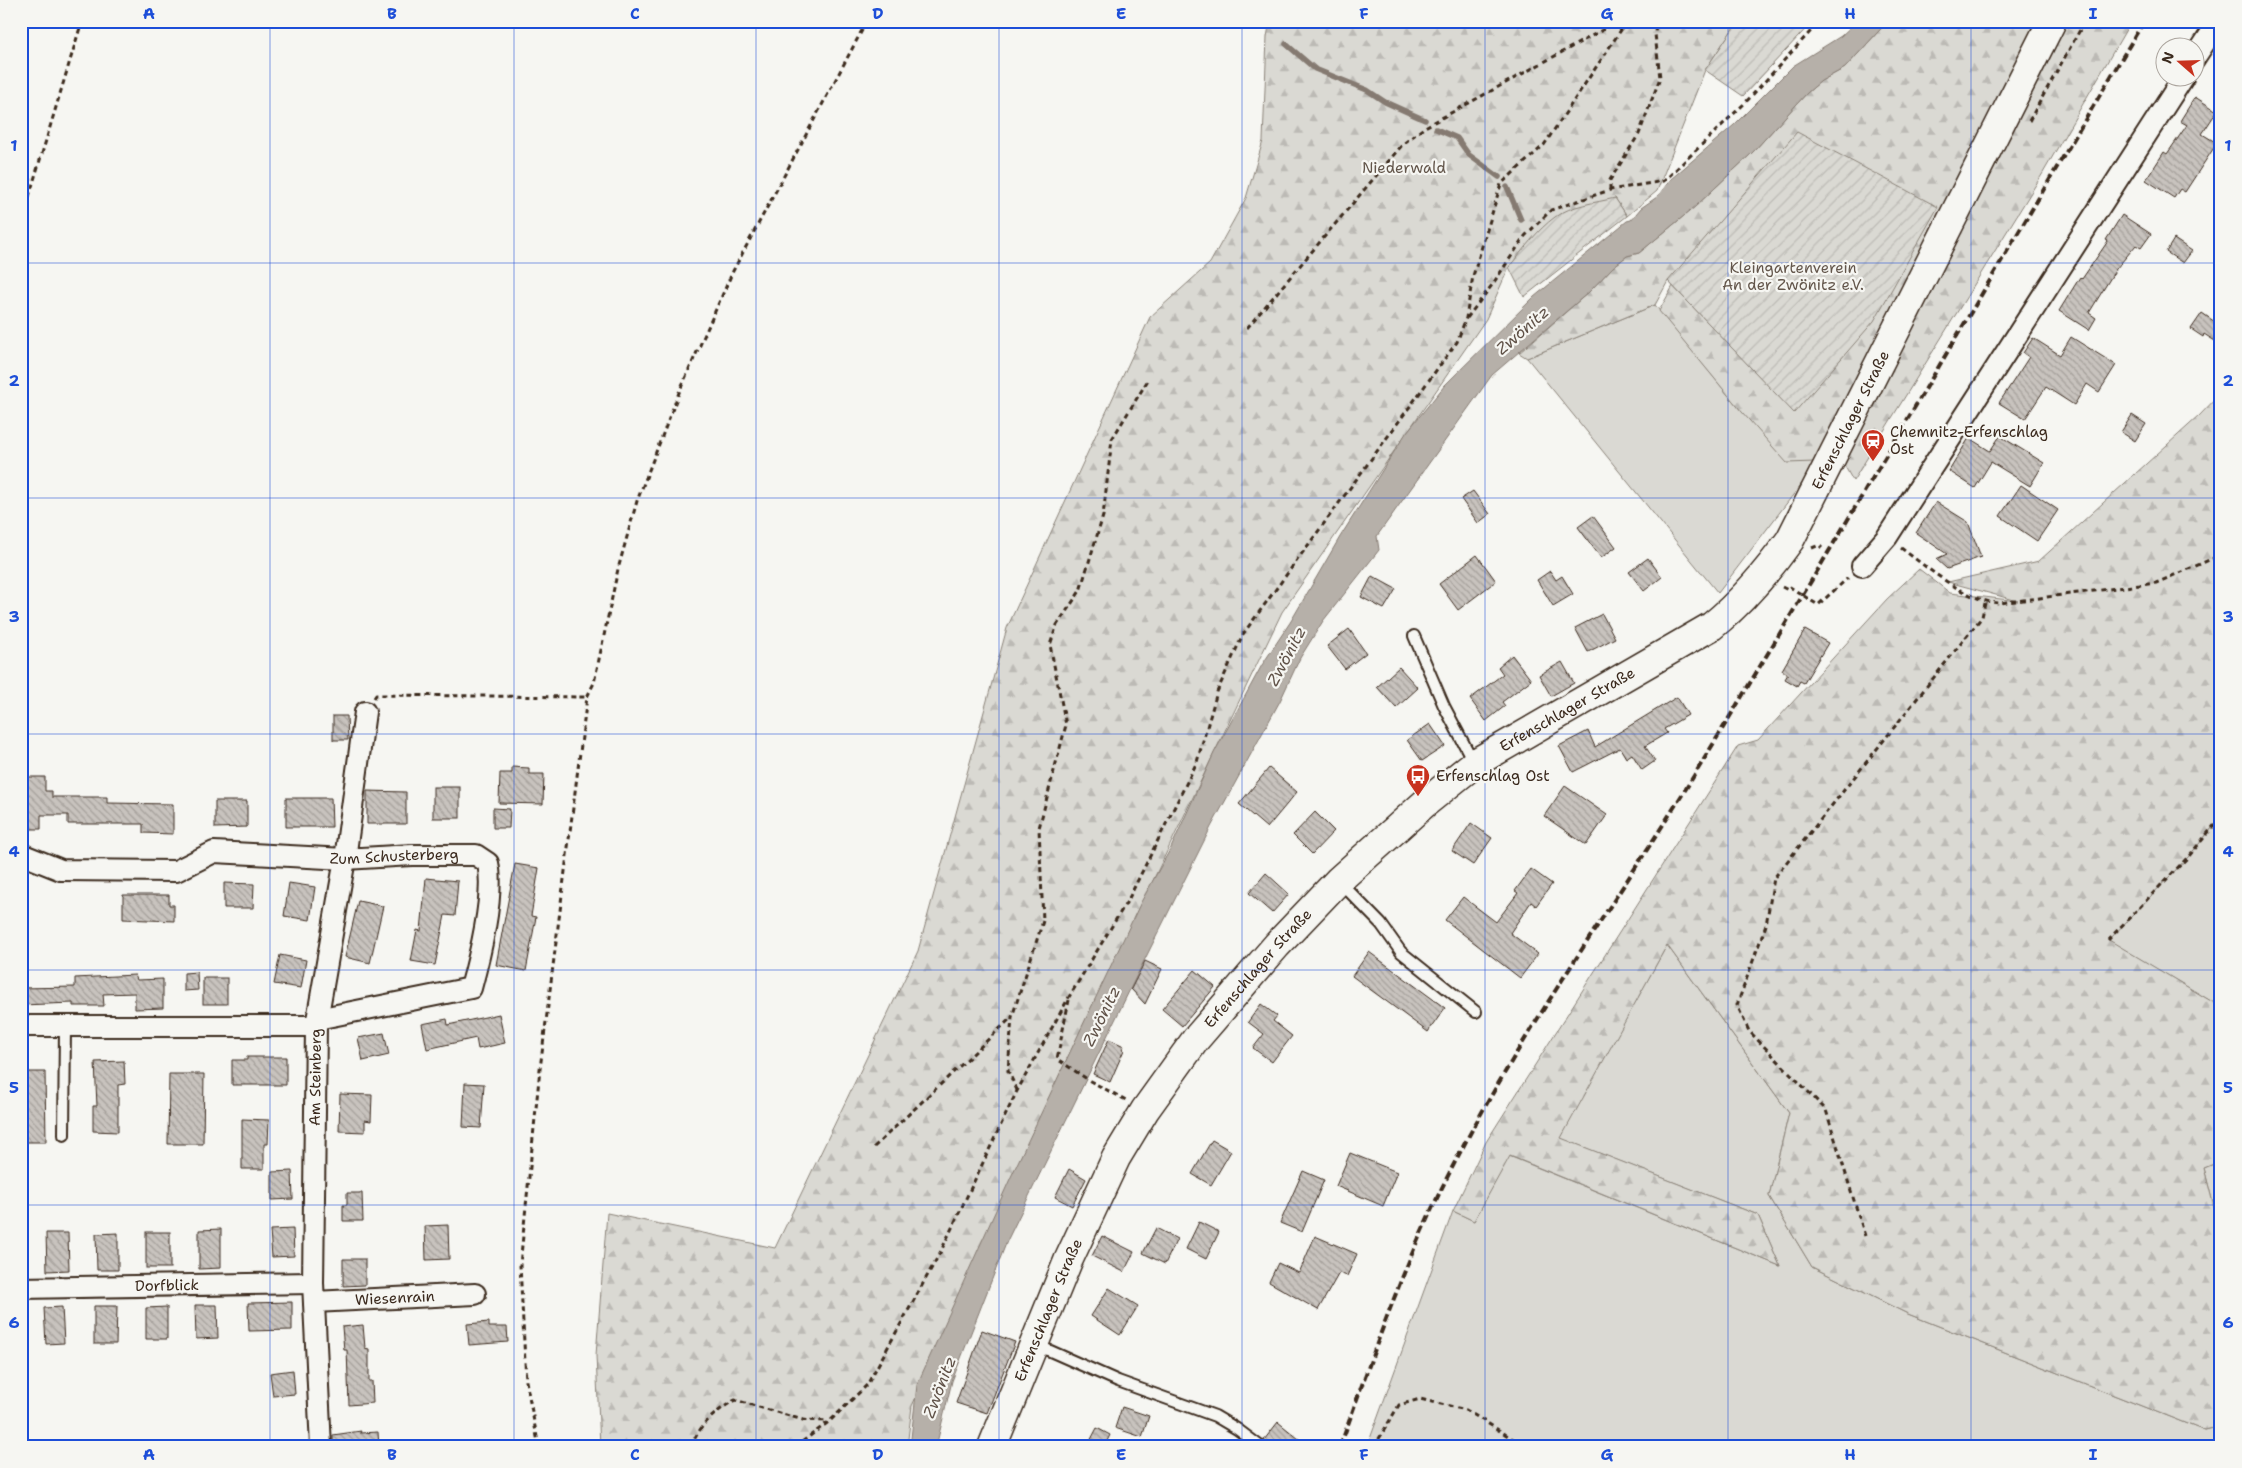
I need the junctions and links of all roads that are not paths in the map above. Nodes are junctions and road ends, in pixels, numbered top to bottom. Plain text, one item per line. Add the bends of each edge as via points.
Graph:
1 (2052, 21) edge
2 (2219, 21) edge
3 (2204, 44) edge
4 (2175, 88) edge
5 (1862, 566) road end
6 (1414, 636) dead end
7 (365, 712) road end
8 (1475, 763) junction
9 (21, 854) edge
10 (345, 859) junction
11 (1339, 880) junction
12 (1476, 1012) dead end
13 (316, 1022) junction
14 (21, 1026) edge
15 (65, 1026) junction
16 (64, 1135) dead end
17 (21, 1288) edge
18 (314, 1293) junction
19 (475, 1294) dead end
20 (1033, 1347) junction
21 (321, 1447) edge
22 (992, 1447) edge
23 (1261, 1447) edge

1 - 8 main road, Erfenschlager Straße via 1790,540 1767,571 1732,610 1712,626
2 - 3 street
4 - 5 street via 1887,537
6 - 8 lane via 1444,706
7 - 10 street, Am Steinberg
8 - 11 main road, Erfenschlager Straße
9 - 10 street, Zum Schusterberg via 61,870 176,871 214,852
10 - 13 street, Am Steinberg
10 - 13 street, Zum Schusterberg via 476,855 488,863 491,880 478,963 471,988
11 - 12 lane via 1381,924 1401,952
11 - 20 main road, Erfenschlager Straße via 1277,945 1196,1039 1145,1110 1116,1158 1068,1261
13 - 15 street, Zum Schusterberg
13 - 18 street, Am Steinberg
14 - 15 street, Zum Schusterberg
15 - 16 lane
17 - 18 street, Dorfblick
18 - 19 street, Wiesenrain
18 - 21 street, Am Steinberg
20 - 22 main road, Erfenschlager Straße
20 - 23 lane via 1048,1350 1118,1381 1215,1416

